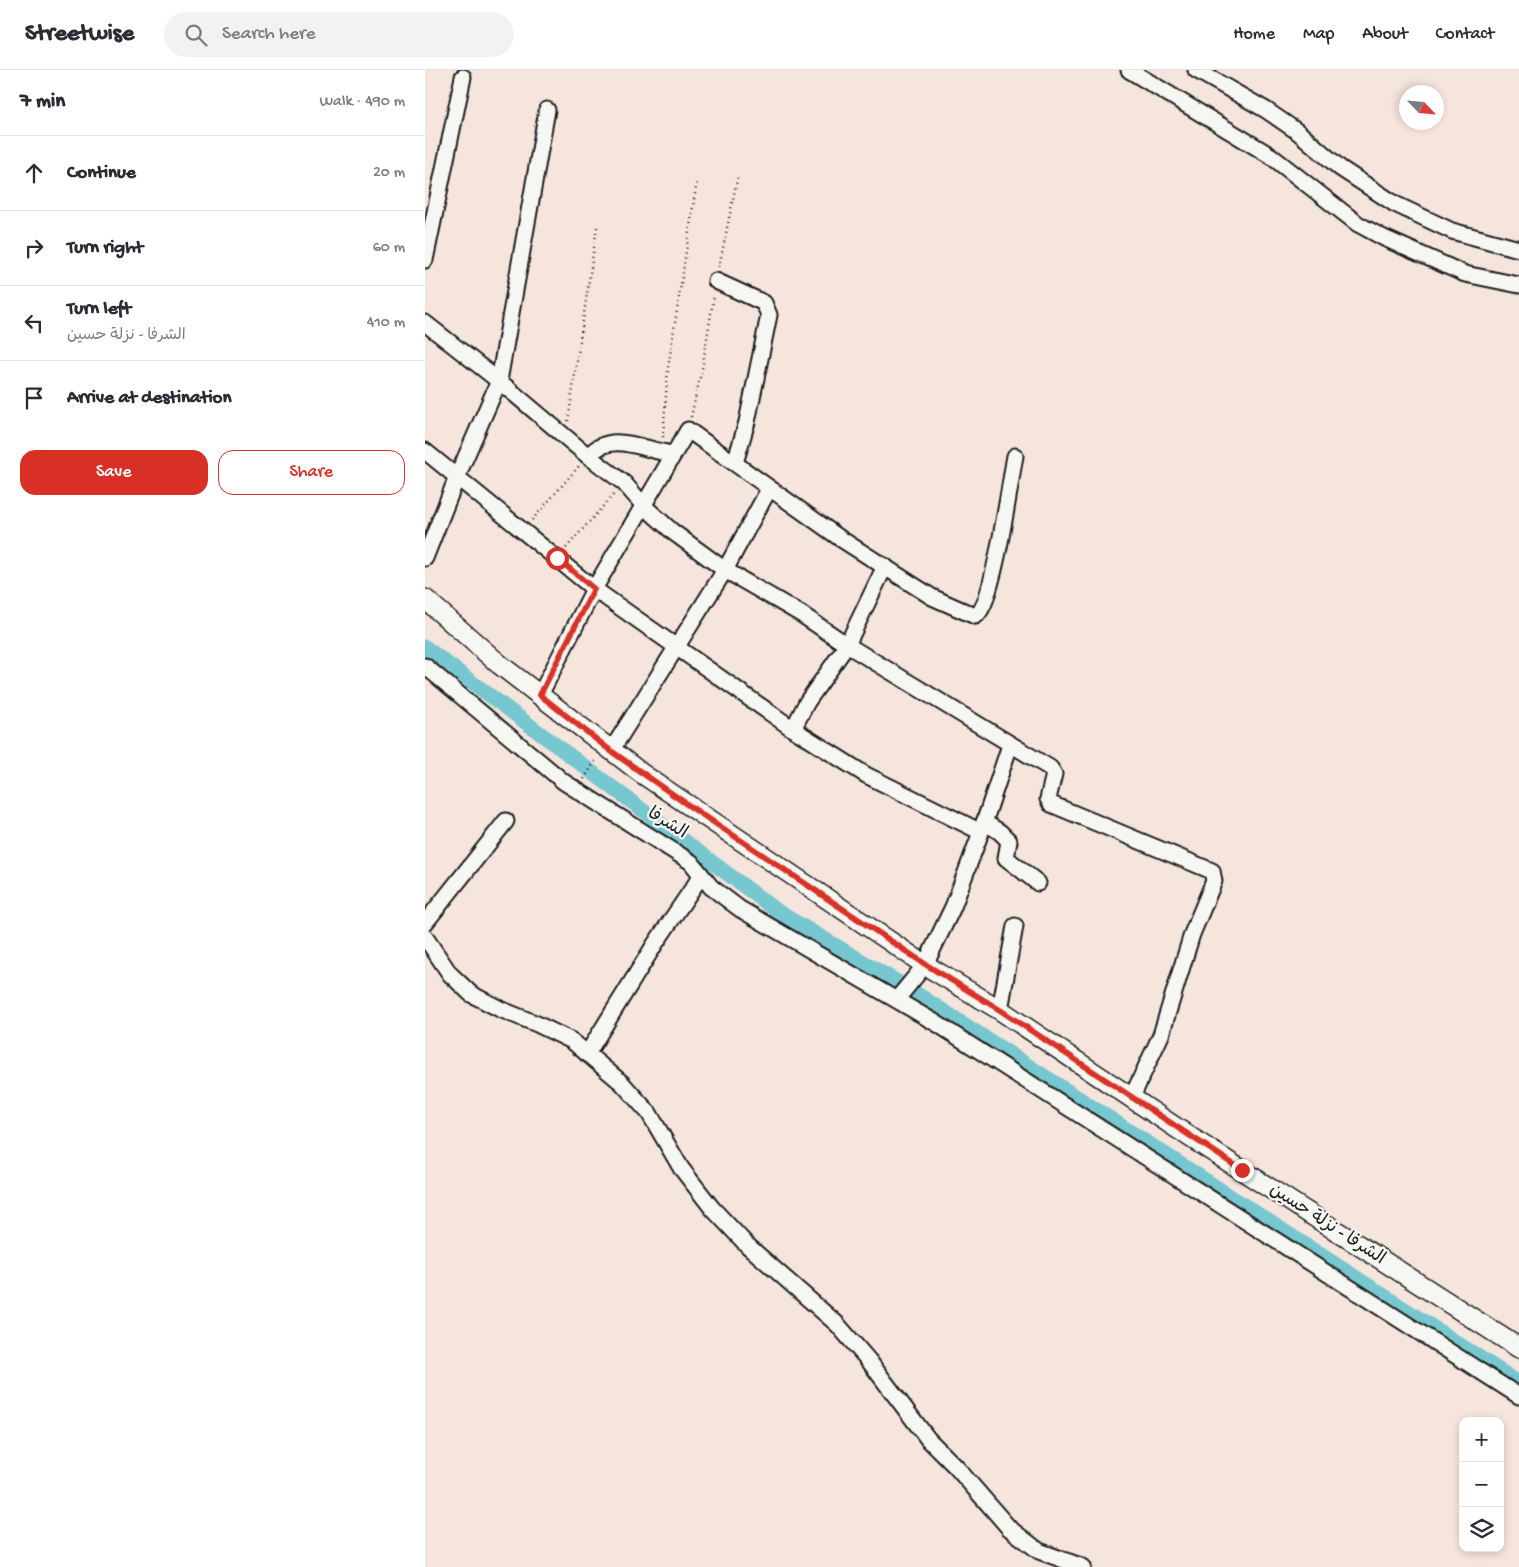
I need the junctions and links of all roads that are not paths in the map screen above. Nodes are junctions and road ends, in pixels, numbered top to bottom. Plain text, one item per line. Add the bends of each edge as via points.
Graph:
1 (1129, 70) edge
2 (1196, 70) edge
3 (463, 77) dead end
4 (547, 110) dead end
5 (1519, 249) edge
6 (425, 260) edge
7 (716, 281) road end
8 (1519, 285) edge
9 (425, 324) edge
10 (499, 381) junction
11 (425, 450) edge
12 (668, 453) junction
13 (588, 456) junction
14 (1015, 456) dead end
15 (735, 463) junction
16 (457, 477) junction
17 (769, 489) junction
18 (645, 507) junction
19 (425, 558) edge
20 (885, 566) junction
21 (725, 570) junction
22 (594, 589) junction
23 (425, 599) edge
24 (847, 645) junction
25 (675, 647) junction
26 (425, 666) edge
27 (540, 695) junction
28 (793, 729) junction
29 (1010, 745) junction
30 (611, 751) junction
31 (506, 821) dead end
32 (983, 827) junction
33 (701, 876) junction
34 (1038, 883) dead end
35 (425, 923) edge
36 (1015, 926) dead end
37 (425, 937) edge
38 (919, 971) junction
39 (899, 996) junction
40 (1000, 1010) junction
41 (587, 1054) junction
42 (1132, 1097) junction
43 (1519, 1348) edge
44 (1519, 1396) edge
45 (1083, 1567) edge

1 - 8 street via 1271,156 1358,224 1465,274
2 - 5 street via 1266,110 1395,204 1452,230
3 - 6 street
4 - 10 street
7 - 15 street via 764,303 769,315 747,422
9 - 10 street
10 - 13 street
10 - 16 street
11 - 16 street
12 - 13 street via 610,442
12 - 15 street via 688,430
12 - 18 street
13 - 18 street via 624,483
14 - 20 street via 998,554 986,600 978,615 945,605
15 - 17 street
16 - 19 street
16 - 22 street
17 - 20 street via 811,520
17 - 21 street
18 - 21 street
18 - 22 street
20 - 24 street
21 - 24 street
21 - 25 street
22 - 25 street
22 - 27 street
23 - 27 street, الشرفا - نزلة حسين
24 - 28 street via 807,702
24 - 29 street
25 - 28 street
25 - 30 street
26 - 33 street, الشرفا via 558,777 683,857 697,868
27 - 30 street, الشرفا - نزلة حسين
28 - 32 street via 866,774
29 - 32 street
29 - 42 street via 1053,770 1048,799 1051,804 1142,840 1215,874 1187,949 1161,1035
30 - 38 street, الشرفا - نزلة حسين
31 - 35 street
32 - 34 street via 1000,832 1009,841 1006,858
32 - 38 street via 953,907
33 - 39 street, الشرفا via 739,909
33 - 41 street
36 - 40 street
37 - 41 street via 450,974 471,994 572,1042
38 - 39 street
38 - 40 street, الشرفا - نزلة حسين
39 - 44 street, الشرفا via 1155,1165
40 - 42 street, الشرفا - نزلة حسين
41 - 45 street via 622,1083 641,1104 689,1180 718,1215 747,1245 837,1324 927,1439 1009,1528 1039,1551
42 - 43 street, الشرفا - نزلة حسين

